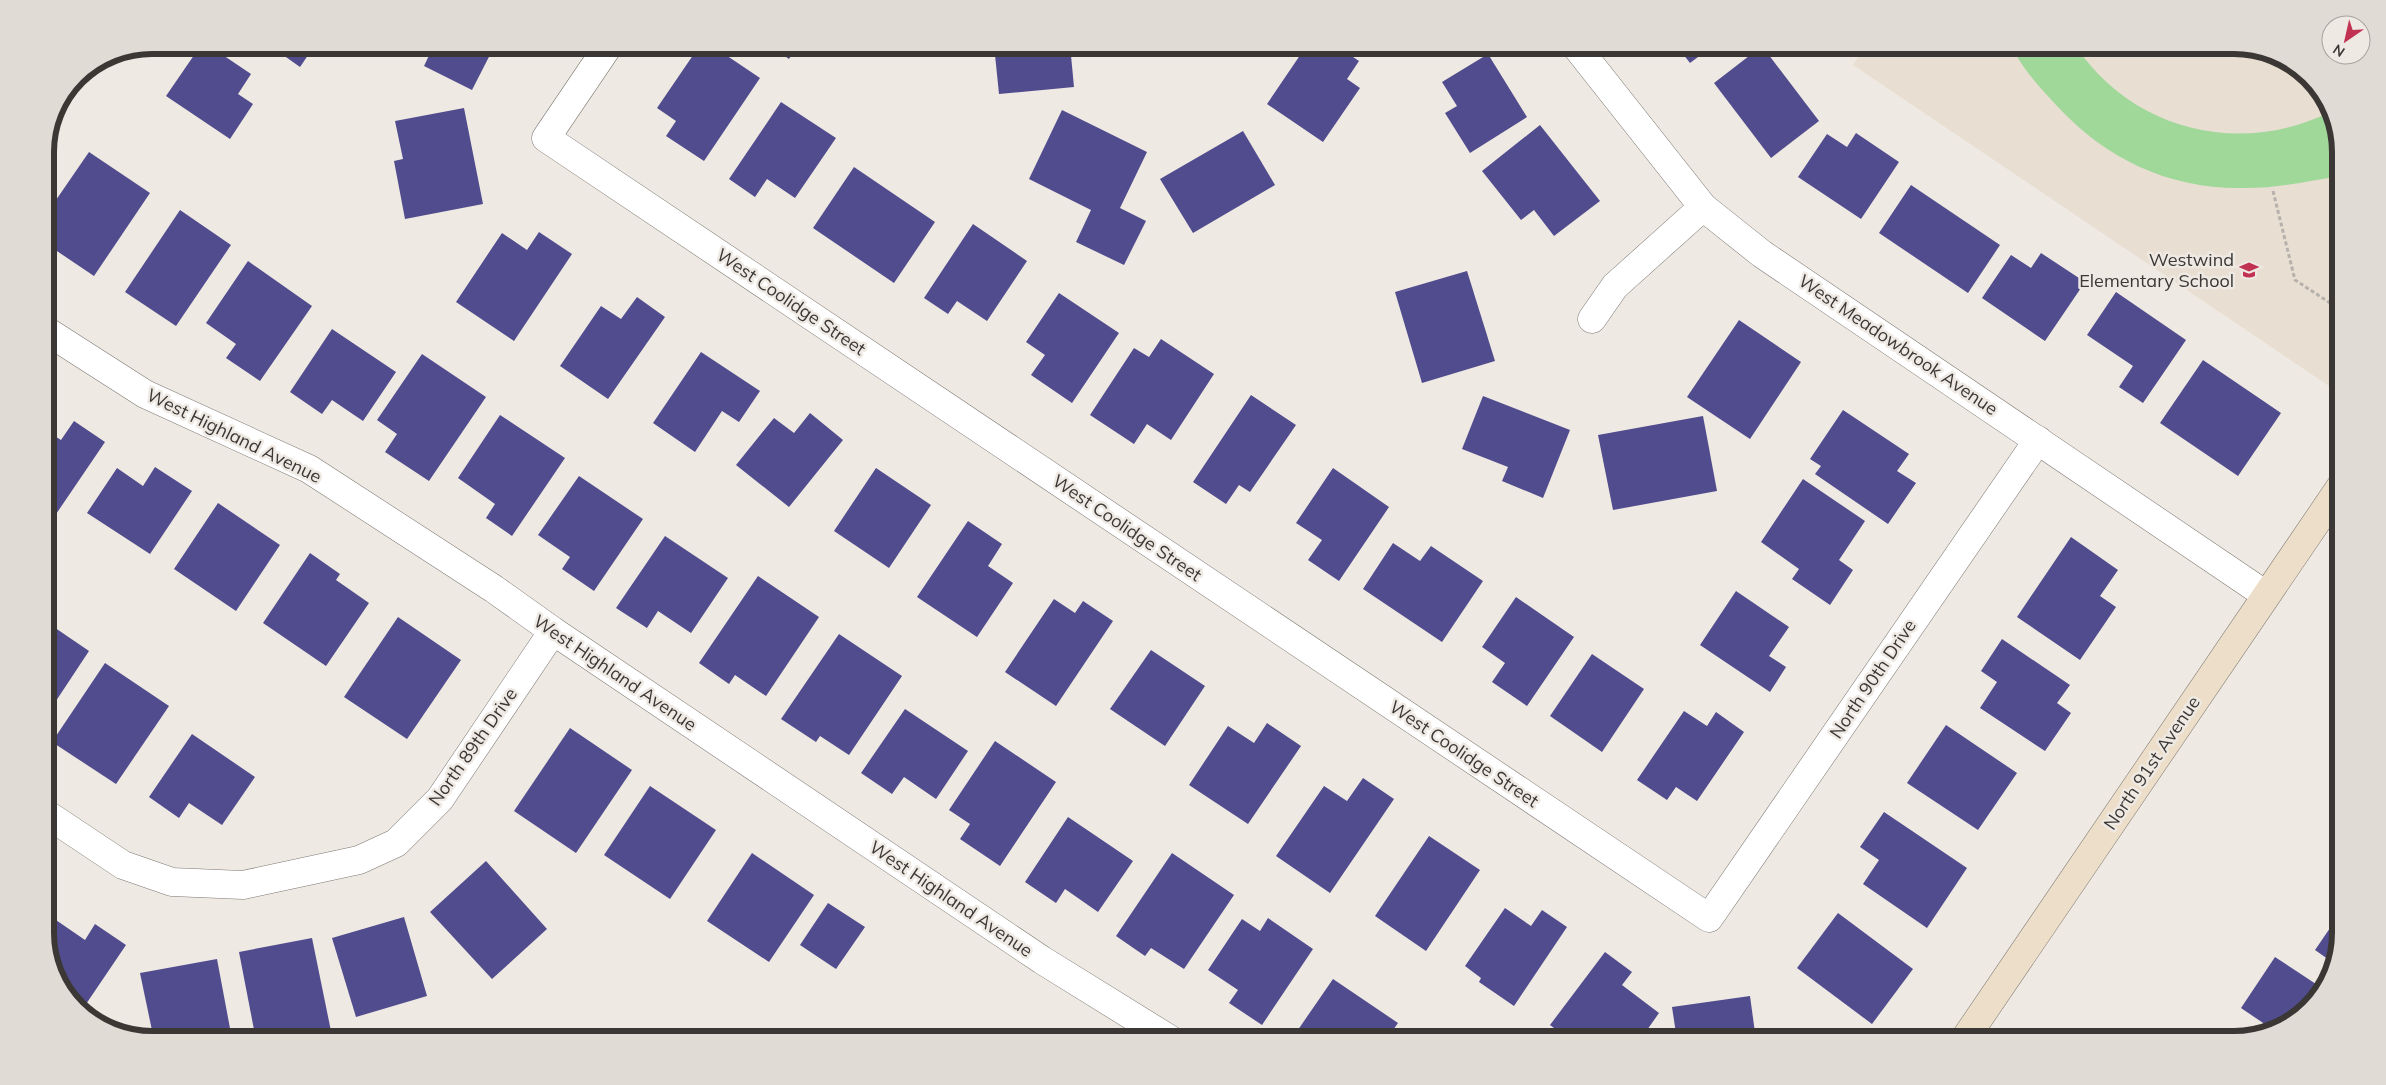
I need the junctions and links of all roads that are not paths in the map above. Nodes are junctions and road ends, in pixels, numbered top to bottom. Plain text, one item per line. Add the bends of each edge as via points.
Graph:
1 (603, 54) edge
2 (1582, 54) edge
3 (1703, 207) junction
4 (1592, 319) dead end
5 (54, 336) edge
6 (2038, 440) junction
7 (2332, 499) edge
8 (2266, 595) junction
9 (553, 631) junction
10 (54, 819) edge
11 (1709, 918) joint
12 (1156, 1031) edge
13 (1970, 1031) edge

1 - 11 street, West Coolidge Street via 546,138
2 - 3 street, West Meadowbrook Avenue
3 - 4 street via 1615,286
3 - 6 street, West Meadowbrook Avenue via 1762,254
5 - 9 street, West Highland Avenue via 145,394 308,469
6 - 8 street, West Meadowbrook Avenue
6 - 11 street, North 90th Drive
7 - 8 main road, North 91st Avenue
8 - 13 main road, North 91st Avenue
9 - 10 street, North 89th Drive via 440,799 396,843 359,860 243,885 172,882 123,865
9 - 12 street, West Highland Avenue via 1042,960

